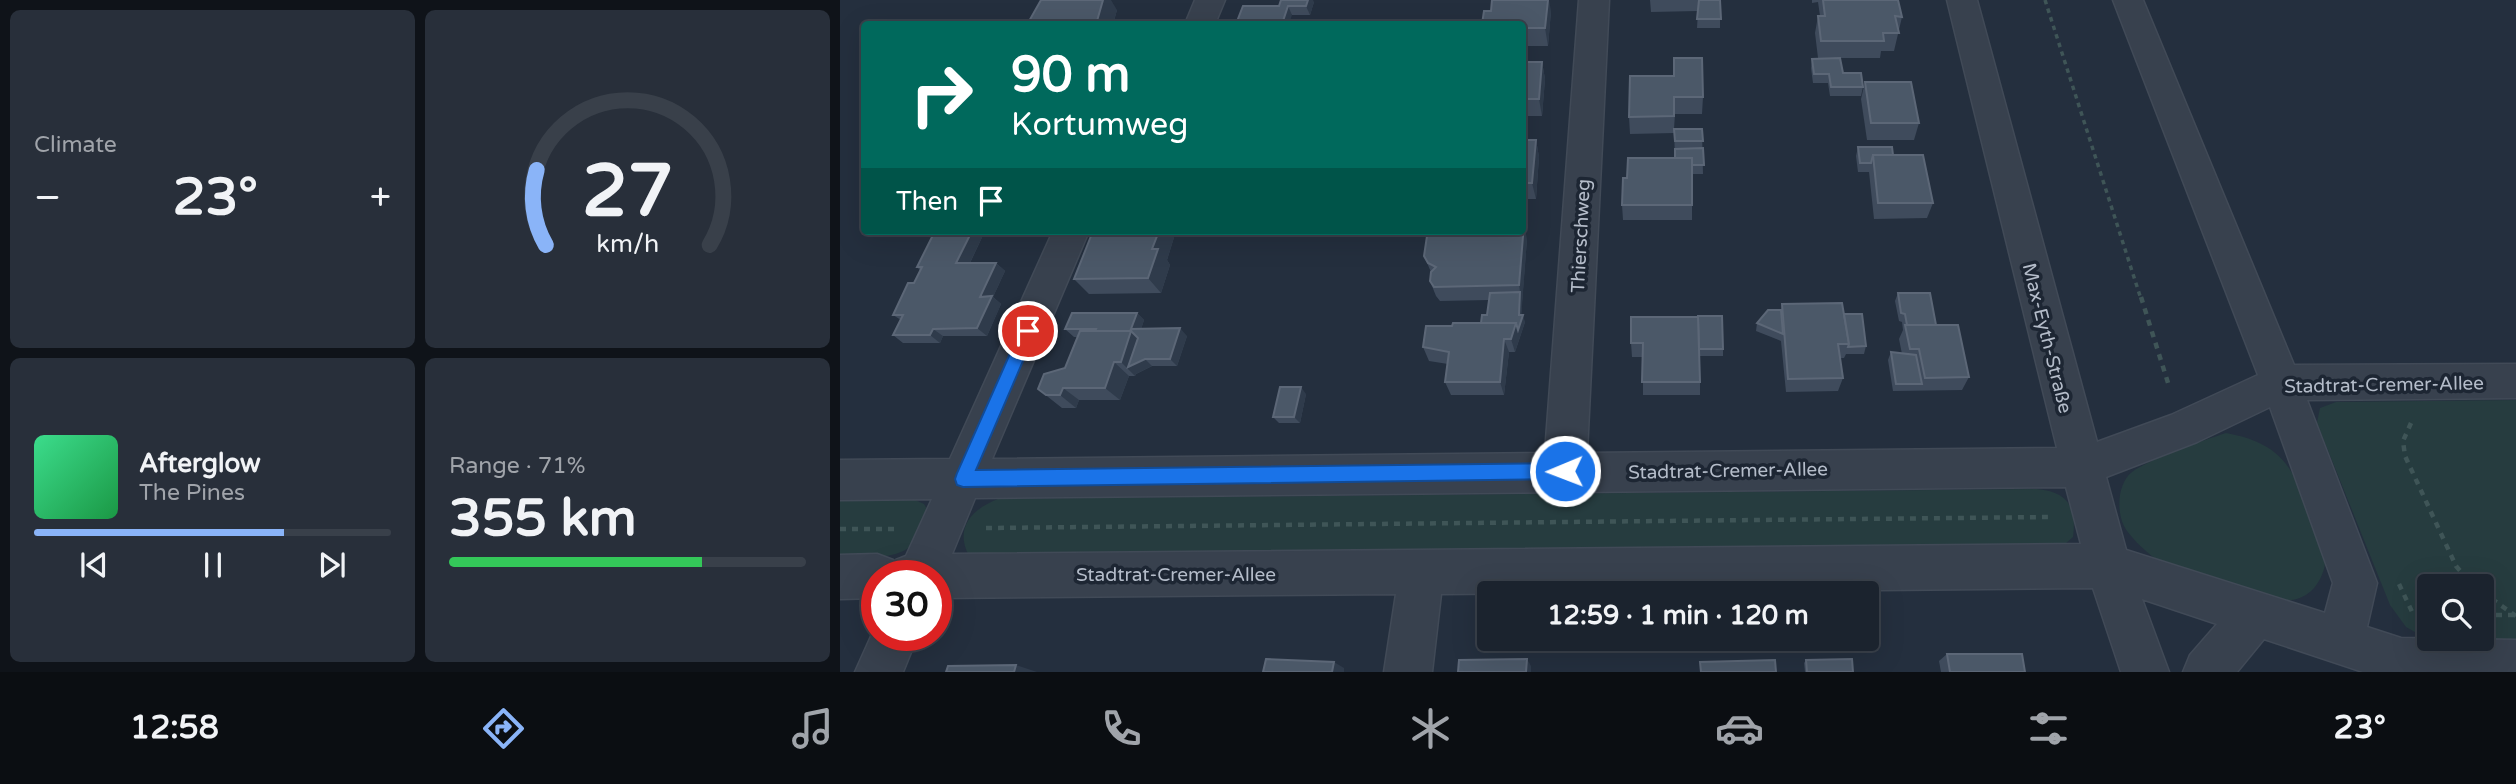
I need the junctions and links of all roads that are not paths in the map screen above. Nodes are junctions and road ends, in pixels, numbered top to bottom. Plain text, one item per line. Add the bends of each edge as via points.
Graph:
1 (1210, 0) edge
2 (1594, 0) edge
3 (1962, 0) edge
4 (2128, 0) edge
5 (1201, 21) edge
6 (1069, 235) edge
7 (2516, 382) edge
8 (2281, 383) junction
9 (2081, 467) junction
10 (1565, 471) junction
11 (963, 479) junction
12 (840, 480) edge
13 (927, 560) edge
14 (2108, 566) junction
15 (1420, 572) junction
16 (861, 576) edge
17 (952, 576) edge
18 (840, 577) edge
19 (2256, 614) junction
20 (2336, 640) junction
21 (888, 651) edge
22 (2516, 663) edge
23 (879, 672) edge
24 (1408, 672) edge
25 (2145, 672) edge
26 (2207, 672) edge

1 - 5 street
2 - 10 street, Thierschweg
3 - 9 street, Max-Eyth-Straße
4 - 8 street
6 - 11 street
7 - 8 street, Stadtrat-Cremer-Allee
8 - 9 street, Stadtrat-Cremer-Allee via 2183,429
8 - 20 street via 2355,583 2348,618
9 - 10 street, Stadtrat-Cremer-Allee
9 - 14 street, Max-Eyth-Straße
10 - 11 street, Stadtrat-Cremer-Allee
11 - 12 street, Stadtrat-Cremer-Allee
11 - 13 street
14 - 15 street, Stadtrat-Cremer-Allee
14 - 19 street, Stadtrat-Cremer-Allee
14 - 25 street, Max-Eyth-Straße
15 - 17 street, Stadtrat-Cremer-Allee
15 - 24 street
16 - 18 street
19 - 20 street, Stadtrat-Cremer-Allee
19 - 26 street
20 - 22 street, Stadtrat-Cremer-Allee via 2401,661
21 - 23 street

